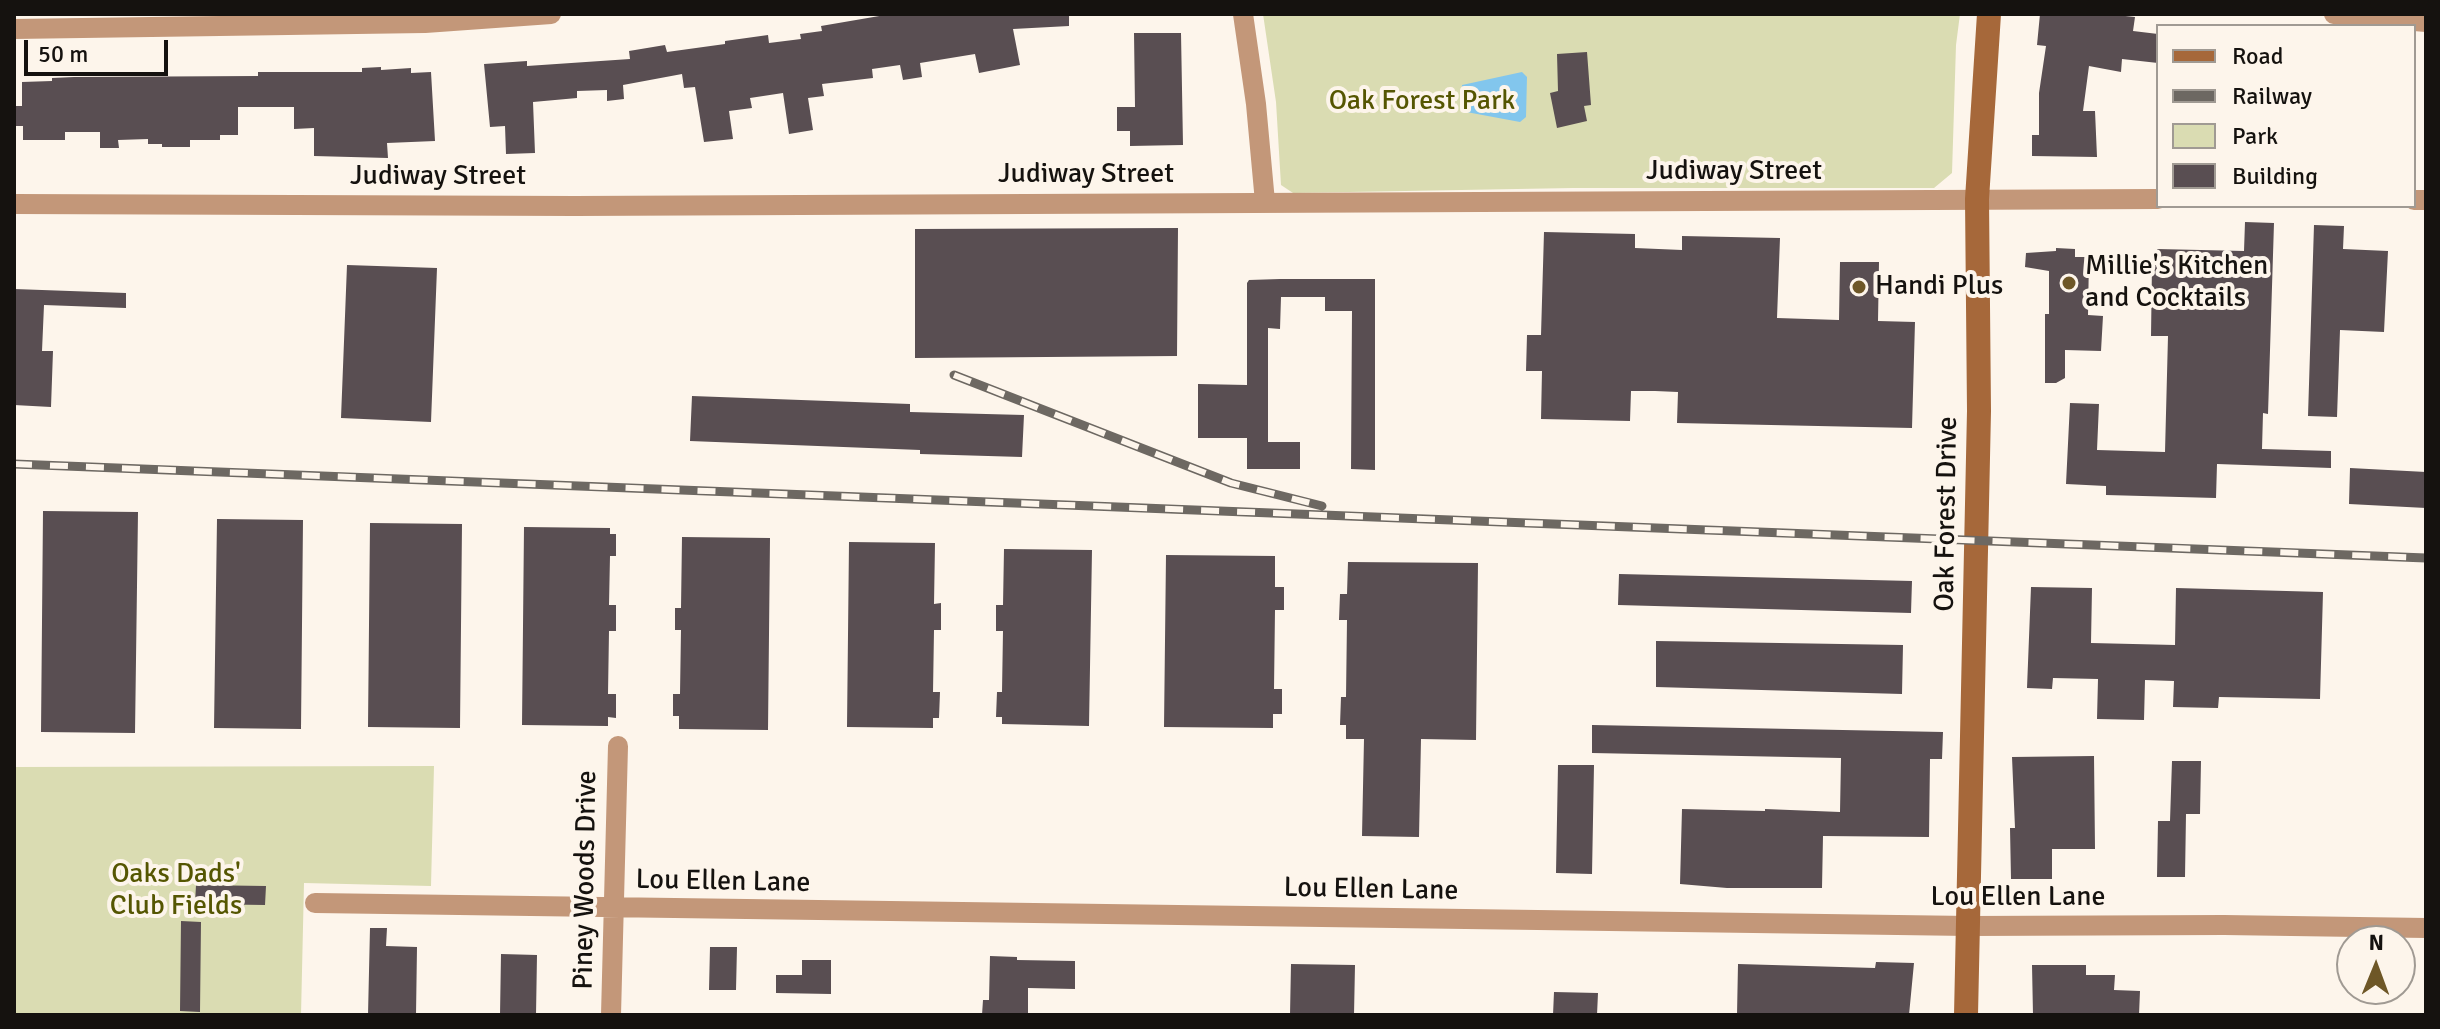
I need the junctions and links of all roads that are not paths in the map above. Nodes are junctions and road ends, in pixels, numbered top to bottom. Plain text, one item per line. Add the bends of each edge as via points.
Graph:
1 (551, 14) edge
2 (1243, 14) edge
3 (1989, 14) edge
4 (2334, 14) edge
5 (2426, 22) edge
6 (14, 29) edge
7 (1977, 199) junction
8 (2156, 199) edge
9 (1265, 202) junction
10 (14, 204) edge
11 (618, 746) dead end
12 (315, 903) dead end
13 (613, 909) junction
14 (1969, 926) junction
15 (2426, 928) edge
16 (611, 1015) edge
17 (1966, 1015) edge

1 - 6 street via 425,23
2 - 9 street
3 - 7 street, Oak Forest Drive
4 - 5 street
7 - 8 street, Judiway Street
7 - 9 street, Judiway Street
7 - 14 street, Oak Forest Drive via 1979,411
9 - 10 street, Judiway Street
11 - 13 street, Piney Woods Drive
12 - 13 street, Lou Ellen Lane
13 - 14 street, Lou Ellen Lane
13 - 16 street, Piney Woods Drive
14 - 15 street, Lou Ellen Lane
14 - 17 street, Oak Forest Drive

